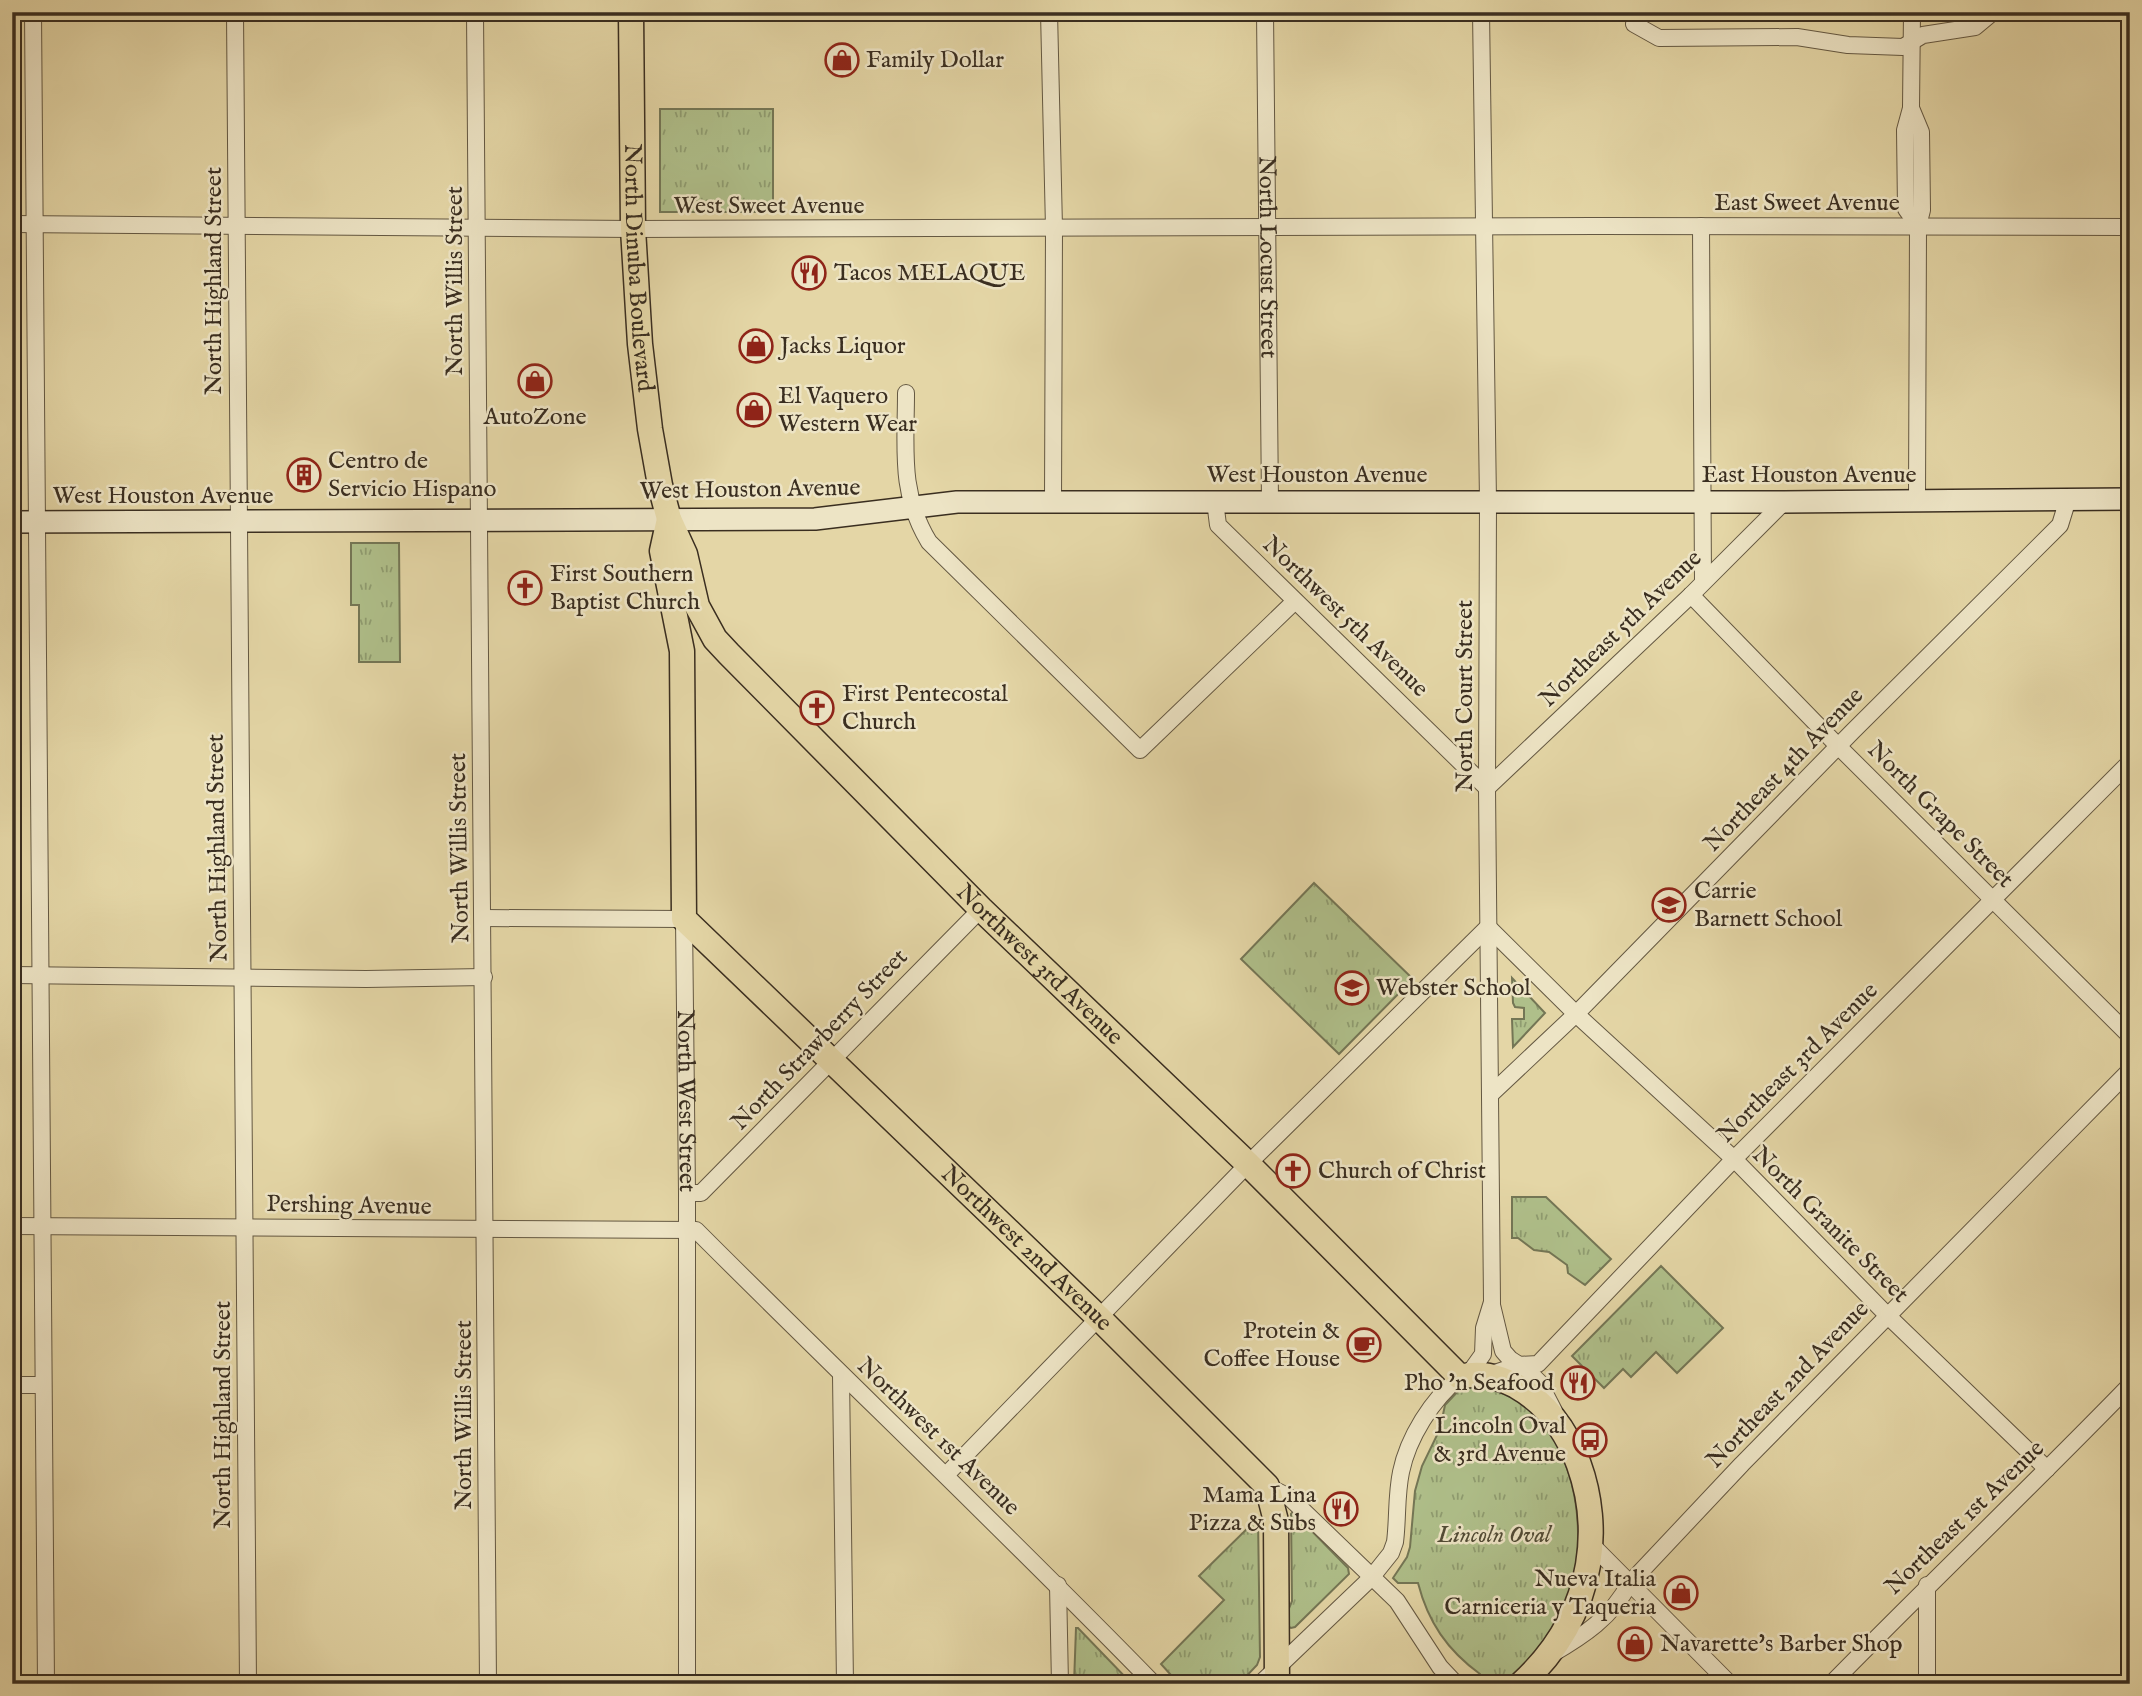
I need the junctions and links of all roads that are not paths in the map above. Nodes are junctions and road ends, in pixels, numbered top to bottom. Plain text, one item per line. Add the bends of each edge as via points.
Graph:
1 (33, 12) edge
2 (235, 12) edge
3 (475, 12) edge
4 (631, 12) edge
5 (1049, 12) edge
6 (1265, 12) edge
7 (1481, 12) edge
8 (1912, 12) edge
9 (1993, 12) edge
10 (1634, 24) dead end
11 (1912, 41) junction
12 (12, 224) edge
13 (33, 224) junction
14 (237, 226) junction
15 (1483, 226) junction
16 (1702, 226) junction
17 (1918, 226) junction
18 (2130, 227) edge
19 (477, 228) junction
20 (1054, 228) junction
21 (1268, 228) junction
22 (633, 229) junction
23 (906, 393) dead end
24 (2068, 499) junction
25 (2130, 499) edge
26 (1917, 500) junction
27 (1053, 501) junction
28 (1215, 501) junction
29 (1270, 501) junction
30 (1488, 501) junction
31 (1704, 502) junction
32 (1784, 502) junction
33 (913, 507) junction
34 (669, 519) junction
35 (479, 520) junction
36 (12, 522) edge
37 (238, 522) junction
38 (37, 523) junction
39 (1703, 582) junction
40 (1691, 595) junction
41 (1295, 601) junction
42 (715, 639) junction
43 (682, 651) junction
44 (1838, 746) junction
45 (2130, 762) edge
46 (1487, 788) junction
47 (1993, 901) junction
48 (981, 909) junction
49 (484, 918) junction
50 (684, 919) junction
51 (1488, 927) junction
52 (12, 975) edge
53 (42, 975) junction
54 (484, 977) junction
55 (243, 978) junction
56 (1576, 1014) junction
57 (2130, 1036) edge
58 (832, 1059) junction
59 (2130, 1070) edge
60 (1490, 1095) junction
61 (1734, 1159) junction
62 (1248, 1164) junction
63 (687, 1193) junction
64 (12, 1226) edge
65 (42, 1226) junction
66 (244, 1227) junction
67 (485, 1230) junction
68 (686, 1230) junction
69 (1492, 1302) junction
70 (1888, 1316) junction
71 (1099, 1318) junction
72 (1538, 1364) junction
73 (1518, 1365) junction
74 (841, 1375) junction
75 (1472, 1376) junction
76 (1539, 1382) junction
77 (12, 1385) edge
78 (43, 1385) junction
79 (2128, 1391) edge
80 (1562, 1430) junction
81 (2048, 1469) junction
82 (946, 1475) junction
83 (1267, 1486) junction
84 (1591, 1544) junction
85 (1371, 1578) junction
86 (1058, 1584) junction
87 (1629, 1584) junction
88 (1927, 1586) junction
89 (1547, 1658) junction
90 (1271, 1678) edge
91 (46, 1684) edge
92 (248, 1684) edge
93 (488, 1684) edge
94 (687, 1684) edge
95 (845, 1684) edge
96 (1060, 1684) edge
97 (1154, 1684) edge
98 (1456, 1684) edge
99 (1521, 1684) edge
100 (1730, 1684) edge
101 (1832, 1684) edge
102 (1927, 1684) edge

1 - 13 street
2 - 14 street, North Highland Street
3 - 19 street, North Willis Street
4 - 22 main road, North Dinuba Boulevard
5 - 20 street
6 - 21 street, North Locust Street
7 - 15 street, North Court Street
8 - 11 street
9 - 11 street via 1975,27
10 - 11 street via 1659,38 1797,37 1903,47
11 - 17 street via 1911,108 1905,130 1906,209
12 - 13 street, West Sweet Avenue
13 - 14 street, West Sweet Avenue
13 - 38 street
14 - 19 street, West Sweet Avenue
14 - 37 street, North Highland Street
15 - 16 street, East Sweet Avenue
15 - 21 street, West Sweet Avenue
15 - 30 street, North Court Street
16 - 17 street, East Sweet Avenue
16 - 31 street
17 - 18 street, East Sweet Avenue
17 - 26 street
19 - 22 street, West Sweet Avenue
19 - 35 street, North Willis Street
20 - 21 street, West Sweet Avenue
20 - 22 street, West Sweet Avenue
20 - 27 street
21 - 29 street, North Locust Street
22 - 34 main road, North Dinuba Boulevard via 650,429
23 - 33 street via 906,482
24 - 25 main road, East Houston Avenue
24 - 26 main road, East Houston Avenue
24 - 44 street, Northeast 4th Avenue via 2060,525
26 - 32 main road, East Houston Avenue
27 - 28 main road, West Houston Avenue
27 - 33 main road, West Houston Avenue
28 - 29 main road, West Houston Avenue
28 - 41 street, Northwest 5th Avenue via 1218,525
29 - 30 main road, West Houston Avenue
30 - 31 main road, East Houston Avenue
30 - 46 street, North Court Street
31 - 32 main road, East Houston Avenue
31 - 39 street
32 - 39 street, Northeast 5th Avenue
33 - 34 main road, West Houston Avenue via 815,519
33 - 41 street via 929,542 1140,750
34 - 35 main road, West Houston Avenue
34 - 42 main road, Northwest 3rd Avenue via 685,554 696,606
34 - 43 main road, North West Street via 662,551
35 - 37 main road, West Houston Avenue
35 - 49 street, North Willis Street
36 - 38 main road, West Houston Avenue
37 - 38 main road, West Houston Avenue
37 - 55 street, North Highland Street
38 - 53 street
39 - 40 street, Northeast 5th Avenue
40 - 44 street, North Grape Street
40 - 46 street, Northeast 5th Avenue
41 - 46 street, Northwest 5th Avenue
42 - 43 main road via 696,635 684,642
42 - 48 main road, Northwest 3rd Avenue
43 - 50 main road, North West Street
44 - 47 street, North Grape Street
44 - 56 street, Northeast 4th Avenue
45 - 47 street, Northeast 3rd Avenue
46 - 51 street, North Court Street
47 - 57 street, North Grape Street
47 - 61 street, Northeast 3rd Avenue
48 - 58 street, North Strawberry Street
48 - 62 main road, Northwest 3rd Avenue
49 - 50 street
49 - 54 street, North Willis Street
50 - 58 main road, Northwest 2nd Avenue
50 - 63 street, North West Street
51 - 56 street, North Granite Street
51 - 60 street, North Court Street
51 - 62 street
52 - 53 street
53 - 55 street
53 - 65 street
54 - 55 street
54 - 67 street, North Willis Street
55 - 66 street, North Highland Street
56 - 60 street, Northeast 4th Avenue
56 - 61 street, North Granite Street
58 - 63 street, North Strawberry Street via 701,1193
58 - 71 main road, Northwest 2nd Avenue
59 - 70 street, Northeast 2nd Avenue
60 - 69 street, North Court Street
61 - 70 street, North Granite Street
61 - 72 street, Northeast 3rd Avenue
62 - 71 street
62 - 75 main road, Northwest 3rd Avenue
63 - 68 street, North West Street
64 - 65 street, Pershing Avenue
65 - 66 street, Pershing Avenue
65 - 78 street
66 - 67 street, Pershing Avenue
66 - 92 street, North Highland Street
67 - 68 street, Pershing Avenue
67 - 93 street, North Willis Street
68 - 74 street, Northwest 1st Avenue via 696,1230
68 - 94 street, North West Street
69 - 73 street via 1503,1351
69 - 75 street, North Court Street via 1483,1354
70 - 81 street, North Granite Street
70 - 87 street, Northeast 2nd Avenue
71 - 82 street
71 - 83 main road, Northwest 2nd Avenue
72 - 73 street
72 - 76 street
73 - 75 street
73 - 76 street
74 - 82 street, Northwest 1st Avenue
74 - 95 street
75 - 80 main road via 1506,1381 1536,1400
75 - 85 street via 1446,1388 1434,1402 1407,1453 1395,1542
76 - 80 street
77 - 78 street
78 - 91 street
79 - 81 street, Northeast 1st Avenue
80 - 84 main road via 1588,1497
81 - 88 street, Northeast 1st Avenue
82 - 86 street, Northwest 1st Avenue
83 - 85 street, Northwest 2nd Avenue via 1289,1497
83 - 90 main road via 1276,1521
84 - 87 street
84 - 89 main road via 1577,1605
85 - 90 street
85 - 98 street via 1397,1601
86 - 96 street
86 - 97 street, Northwest 1st Avenue
87 - 89 street, Northeast 2nd Avenue via 1620,1601 1587,1633
87 - 100 street
88 - 101 street, Northeast 1st Avenue
88 - 102 street
89 - 99 main road

